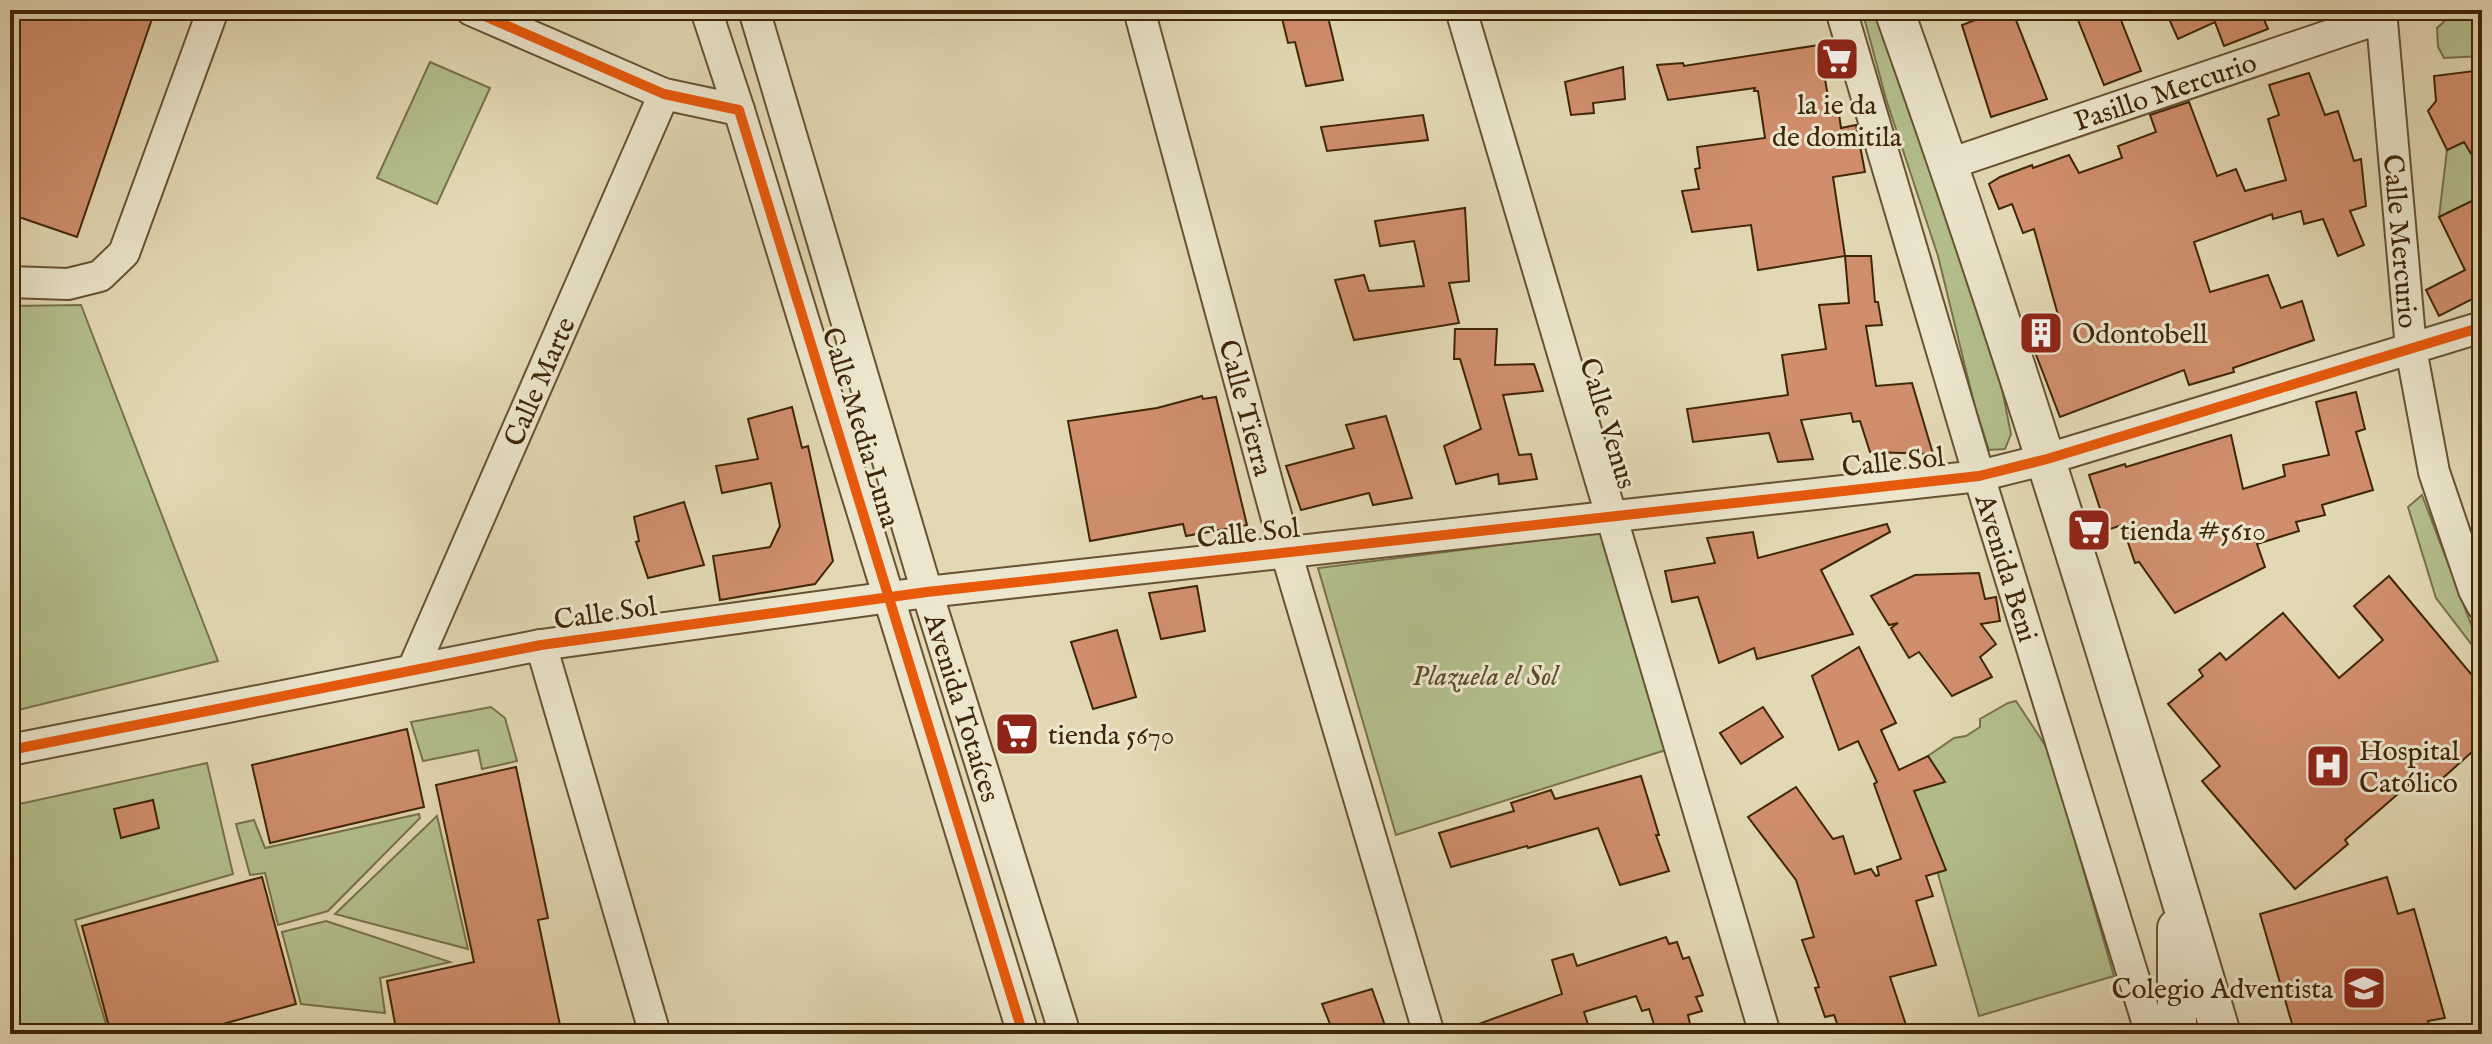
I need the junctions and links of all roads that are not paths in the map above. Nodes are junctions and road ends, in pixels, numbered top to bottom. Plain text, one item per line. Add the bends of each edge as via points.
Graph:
1 (213, 10) edge
2 (471, 10) edge
3 (706, 10) edge
4 (754, 10) edge
5 (1139, 10) edge
6 (1461, 10) edge
7 (1841, 10) edge
8 (1894, 10) edge
9 (2381, 14) edge
10 (664, 94) junction
11 (739, 110) junction
12 (1949, 164) junction
13 (10, 282) edge
14 (2482, 327) edge
15 (2411, 349) junction
16 (2047, 459) junction
17 (1979, 476) junction
18 (1612, 516) junction
19 (1286, 552) junction
20 (927, 592) junction
21 (890, 597) junction
22 (2482, 605) edge
23 (541, 645) junction
24 (413, 669) junction
25 (10, 750) edge
26 (2176, 885) junction
27 (655, 1034) edge
28 (1023, 1034) edge
29 (1065, 1034) edge
30 (1429, 1034) edge
31 (1765, 1034) edge
32 (2151, 1034) edge
33 (2177, 1034) edge
34 (2221, 1034) edge

1 - 13 street via 124,253 100,276 68,284
2 - 10 street
3 - 11 street, Calle Media Luna
4 - 20 street, Avenida Totaíces
5 - 19 street, Calle Tierra
6 - 18 street, Calle Venus
7 - 17 street, Avenida Beni
8 - 12 street
9 - 12 street, Pasillo Mercurio
9 - 15 street, Calle Mercurio
10 - 11 street
10 - 24 street, Calle Marte
11 - 21 street, Calle Media Luna
12 - 16 street
14 - 15 street, Calle Sol
15 - 16 street, Calle Sol
15 - 22 street, Calle Mercurio via 2434,472
16 - 17 street, Calle Sol
16 - 26 street
17 - 18 street, Calle Sol
17 - 32 street, Avenida Beni
18 - 19 street, Calle Sol
18 - 31 street, Calle Venus
19 - 20 street, Calle Sol
19 - 30 street, Calle Tierra
20 - 21 street, Calle Sol
20 - 29 street, Avenida Totaíces
21 - 23 street, Calle Sol
21 - 28 street, Calle Media Luna
23 - 24 street, Calle Sol
23 - 27 street
24 - 25 street, Calle Sol
26 - 33 street
26 - 34 street

